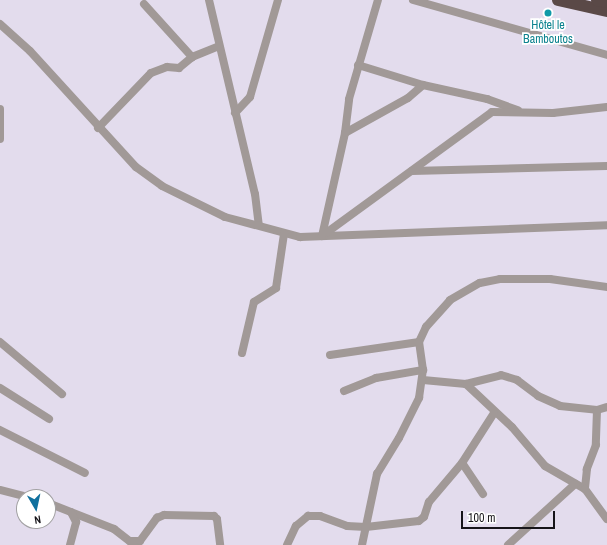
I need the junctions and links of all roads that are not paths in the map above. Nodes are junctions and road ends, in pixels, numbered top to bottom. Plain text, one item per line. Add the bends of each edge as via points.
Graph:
1 (209, 0) edge
2 (278, 0) edge
3 (378, 0) edge
4 (413, 0) edge
5 (558, 0) edge
6 (597, 0) edge
7 (607, 2) edge
8 (144, 4) dead end
9 (607, 11) edge
10 (0, 24) edge
11 (219, 46) junction
12 (607, 55) edge
13 (192, 57) junction
14 (358, 65) junction
15 (423, 85) junction
16 (607, 107) edge
17 (0, 109) edge
18 (523, 112) junction
19 (235, 113) junction
20 (98, 128) junction
21 (345, 133) junction
22 (0, 139) edge
23 (607, 166) edge
24 (412, 171) junction
25 (259, 225) junction
26 (607, 226) edge
27 (284, 234) junction
28 (322, 236) junction
29 (607, 287) edge
30 (0, 342) edge
31 (419, 342) junction
32 (242, 353) dead end
33 (330, 355) dead end
34 (423, 370) junction
35 (423, 380) junction
36 (466, 384) junction
37 (0, 388) edge
38 (344, 391) dead end
39 (62, 394) dead end
40 (607, 407) edge
41 (597, 410) junction
42 (494, 413) junction
43 (49, 419) dead end
44 (0, 430) edge
45 (462, 463) junction
46 (85, 473) dead end
47 (575, 484) junction
48 (585, 489) junction
49 (0, 490) edge
50 (16, 494) edge
51 (483, 494) dead end
52 (56, 506) edge
53 (71, 512) junction
54 (607, 519) edge
55 (366, 527) junction
56 (132, 543) edge
57 (70, 545) edge
58 (220, 545) edge
59 (288, 545) edge
60 (362, 545) edge
61 (508, 545) edge

1 - 11 street
2 - 19 street via 250,97
3 - 14 street
4 - 12 street
5 - 9 highway
6 - 7 highway
8 - 13 street
10 - 20 street via 30,51
11 - 13 street
11 - 19 street
13 - 20 street via 179,68 168,67 151,73
14 - 15 street
14 - 21 street via 349,100
15 - 18 street via 487,99
15 - 21 street via 397,105
16 - 18 street via 553,113
17 - 22 street
18 - 24 street via 492,112
19 - 25 street via 255,194
20 - 25 street via 136,167 162,186 225,217
21 - 28 street
23 - 24 street
24 - 28 street
25 - 27 street
26 - 28 street
27 - 28 street
27 - 32 street via 276,288 254,302
29 - 31 street via 550,279 486,281 450,300 426,327
30 - 39 street
31 - 33 street
31 - 34 street
34 - 35 street
34 - 38 street via 376,378
35 - 36 street
35 - 55 street via 419,398 377,474
36 - 41 street via 501,374 517,380 538,396 560,406
36 - 42 street
37 - 43 street
40 - 41 street
41 - 48 street via 596,445 586,469
42 - 45 street
42 - 47 street via 512,427 545,466
44 - 46 street
45 - 51 street
45 - 55 street via 429,502 424,517 419,520
47 - 48 street
47 - 61 street
48 - 54 street
49 - 50 street
52 - 53 street
53 - 56 street via 114,529
53 - 57 street via 76,522
55 - 59 street via 347,526 320,516 308,516 296,526
55 - 60 street
56 - 58 street via 140,541 157,518 164,515 214,516 217,519

